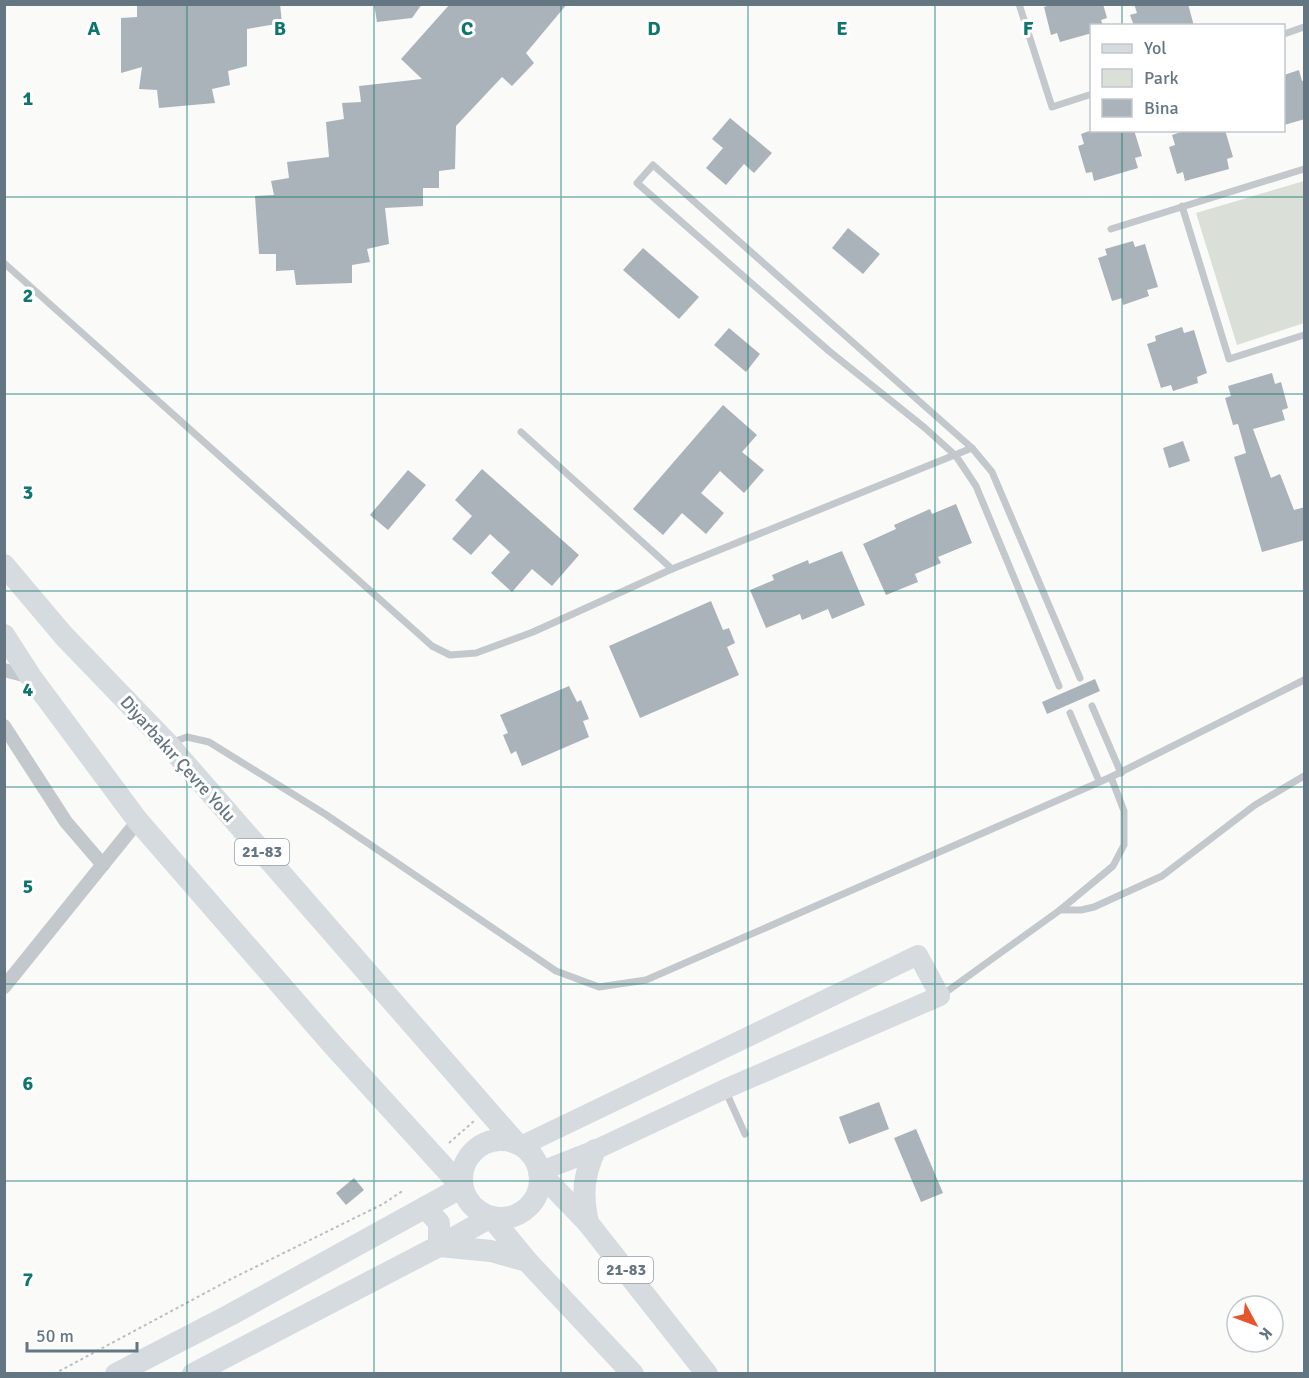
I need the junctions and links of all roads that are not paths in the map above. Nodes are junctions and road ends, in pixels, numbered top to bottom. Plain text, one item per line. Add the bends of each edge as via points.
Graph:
1 (1019, 4) edge
2 (1305, 27) edge
3 (1285, 34) edge
4 (1090, 95) edge
5 (1305, 169) edge
6 (1182, 206) junction
7 (1111, 229) dead end
8 (4, 262) edge
9 (1305, 335) edge
10 (521, 432) dead end
11 (972, 448) junction
12 (956, 456) junction
13 (4, 565) edge
14 (672, 569) junction
15 (4, 635) edge
16 (4, 670) edge
17 (31, 676) junction
18 (1080, 678) dead end
19 (1305, 680) edge
20 (1059, 686) dead end
21 (1092, 706) dead end
22 (1070, 713) dead end
23 (4, 726) edge
24 (168, 744) junction
25 (1121, 773) junction
26 (1305, 776) edge
27 (1111, 777) junction
28 (1099, 781) junction
29 (138, 821) junction
30 (102, 865) junction
31 (1060, 910) junction
32 (4, 987) edge
33 (940, 996) junction
34 (725, 1089) junction
35 (745, 1134) dead end
36 (519, 1144) junction
37 (595, 1150) junction
38 (539, 1172) junction
39 (462, 1187) junction
40 (426, 1207) junction
41 (491, 1217) junction
42 (588, 1222) junction
43 (439, 1246) junction
44 (527, 1261) junction
45 (116, 1374) edge
46 (193, 1374) edge
47 (633, 1374) edge
48 (707, 1374) edge

1 - 4 lane via 1052,107
2 - 3 lane
5 - 6 lane
6 - 7 lane
6 - 9 lane via 1229,359
8 - 14 lane via 432,646 450,655 476,653 533,632
10 - 14 lane
11 - 12 lane
11 - 12 lane via 653,165 637,183
11 - 18 lane via 992,472
12 - 14 lane
12 - 20 lane via 976,486
13 - 24 main road, Diyarbakır Çevre Yolu / 21-83 via 64,636
15 - 17 main road
16 - 17 street
17 - 29 main road
19 - 25 lane
21 - 25 lane
22 - 28 lane
23 - 30 street via 66,822
24 - 28 lane via 187,737 209,742 325,814 556,970 599,987 646,980
24 - 36 main road, Diyarbakır Çevre Yolu / 21-83
25 - 27 lane
26 - 31 lane via 1255,805 1162,876 1094,907
27 - 28 lane
27 - 31 lane via 1124,812 1124,845 1113,866
29 - 30 street
29 - 39 main road
30 - 32 street
31 - 33 lane
33 - 34 main road
33 - 36 main road via 918,955
34 - 35 lane
34 - 37 main road
36 - 38 main road via 530,1152
36 - 39 main road via 495,1140 476,1149 464,1166
37 - 38 main road
37 - 42 main road via 583,1199
38 - 41 main road via 537,1194 531,1204 513,1216
38 - 42 main road, 21-83
39 - 40 main road
39 - 41 main road via 472,1206
40 - 43 main road via 439,1223
40 - 45 main road
41 - 43 main road
41 - 44 main road
42 - 48 main road, 21-83
43 - 44 main road via 492,1251
43 - 46 main road
44 - 47 main road

